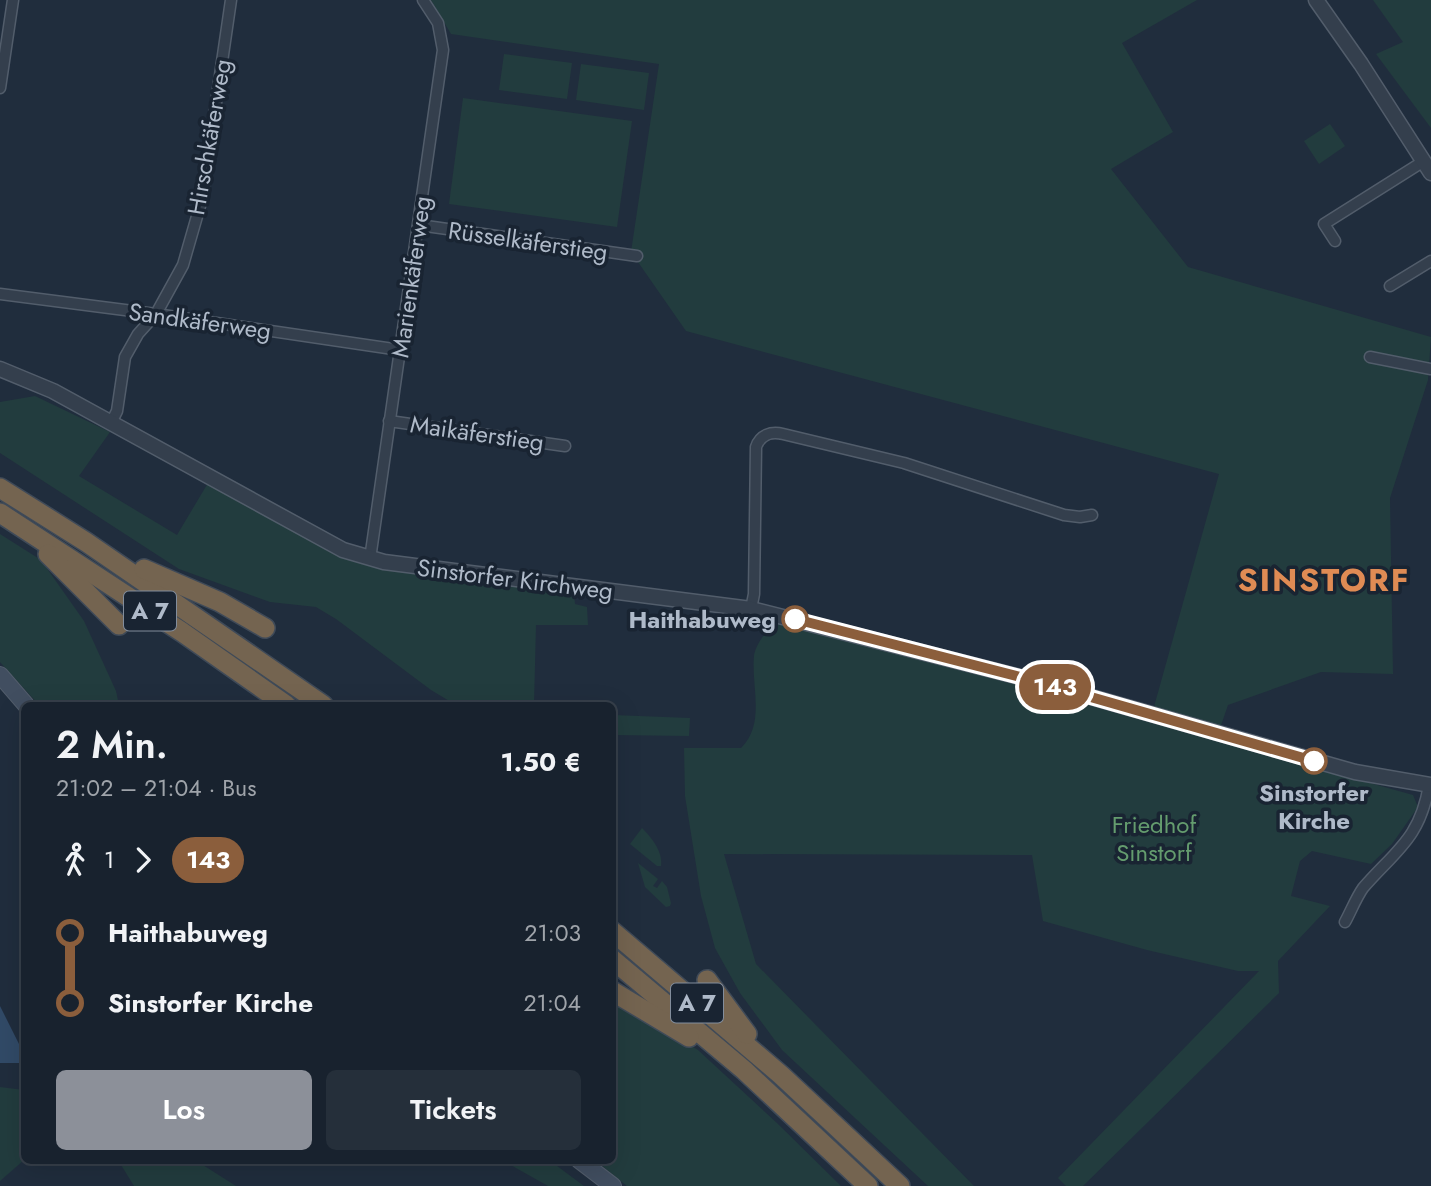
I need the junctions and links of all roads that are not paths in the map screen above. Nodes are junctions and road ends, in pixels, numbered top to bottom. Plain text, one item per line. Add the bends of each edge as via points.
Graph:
1 (13, 0) edge
2 (231, 0) edge
3 (423, 0) edge
4 (1315, 0) edge
5 (0, 89) edge
6 (1427, 167) edge
7 (419, 225) junction
8 (1335, 241) dead end
9 (637, 256) dead end
10 (1431, 261) edge
11 (1390, 286) dead end
12 (0, 294) edge
13 (156, 314) junction
14 (400, 350) junction
15 (1370, 357) dead end
16 (0, 369) edge
17 (1431, 369) edge
18 (389, 421) junction
19 (111, 423) junction
20 (565, 446) dead end
21 (0, 488) edge
22 (1092, 515) dead end
23 (6, 516) edge
24 (86, 542) junction
25 (370, 559) junction
26 (751, 609) junction
27 (119, 625) dead end
28 (265, 628) dead end
29 (0, 675) edge
30 (23, 702) edge
31 (282, 702) edge
32 (319, 702) edge
33 (1430, 785) edge
34 (1345, 922) dead end
35 (616, 934) edge
36 (616, 962) edge
37 (707, 980) dead end
38 (616, 993) edge
39 (744, 1070) junction
40 (781, 1075) junction
41 (584, 1164) edge
42 (613, 1186) edge
43 (869, 1186) edge
44 (900, 1186) edge

1 - 5 street
2 - 13 street, Hirschkäferweg via 202,199 183,265
3 - 7 street, Marienkäferweg via 438,23 443,50
4 - 6 street
6 - 8 street via 1324,224
7 - 9 street, Rüsselkäferstieg
7 - 14 street, Marienkäferweg
10 - 11 street
12 - 13 street, Sandkäferweg
13 - 14 street, Sandkäferweg
13 - 19 street, Hirschkäferweg via 125,357
14 - 18 street, Marienkäferweg
15 - 17 street
16 - 19 street, Sinstorfer Kirchweg
18 - 20 street, Maikäferstieg
18 - 25 street, Marienkäferweg
19 - 25 street, Sinstorfer Kirchweg via 342,550
21 - 24 highway, A 7
22 - 26 street via 1064,515 904,463 771,433 756,447
23 - 27 highway
23 - 31 highway, A 7
24 - 28 highway via 220,602
24 - 32 highway, A 7
25 - 26 street, Sinstorfer Kirchweg
26 - 33 street, Sinstorfer Kirchweg via 1028,679 1344,769
29 - 30 main road
33 - 34 street via 1423,813 1410,837 1362,890
35 - 40 highway, A 7
36 - 39 highway, A 7
37 - 40 highway
38 - 39 highway
39 - 43 highway, A 7
40 - 44 highway, A 7
41 - 42 main road

